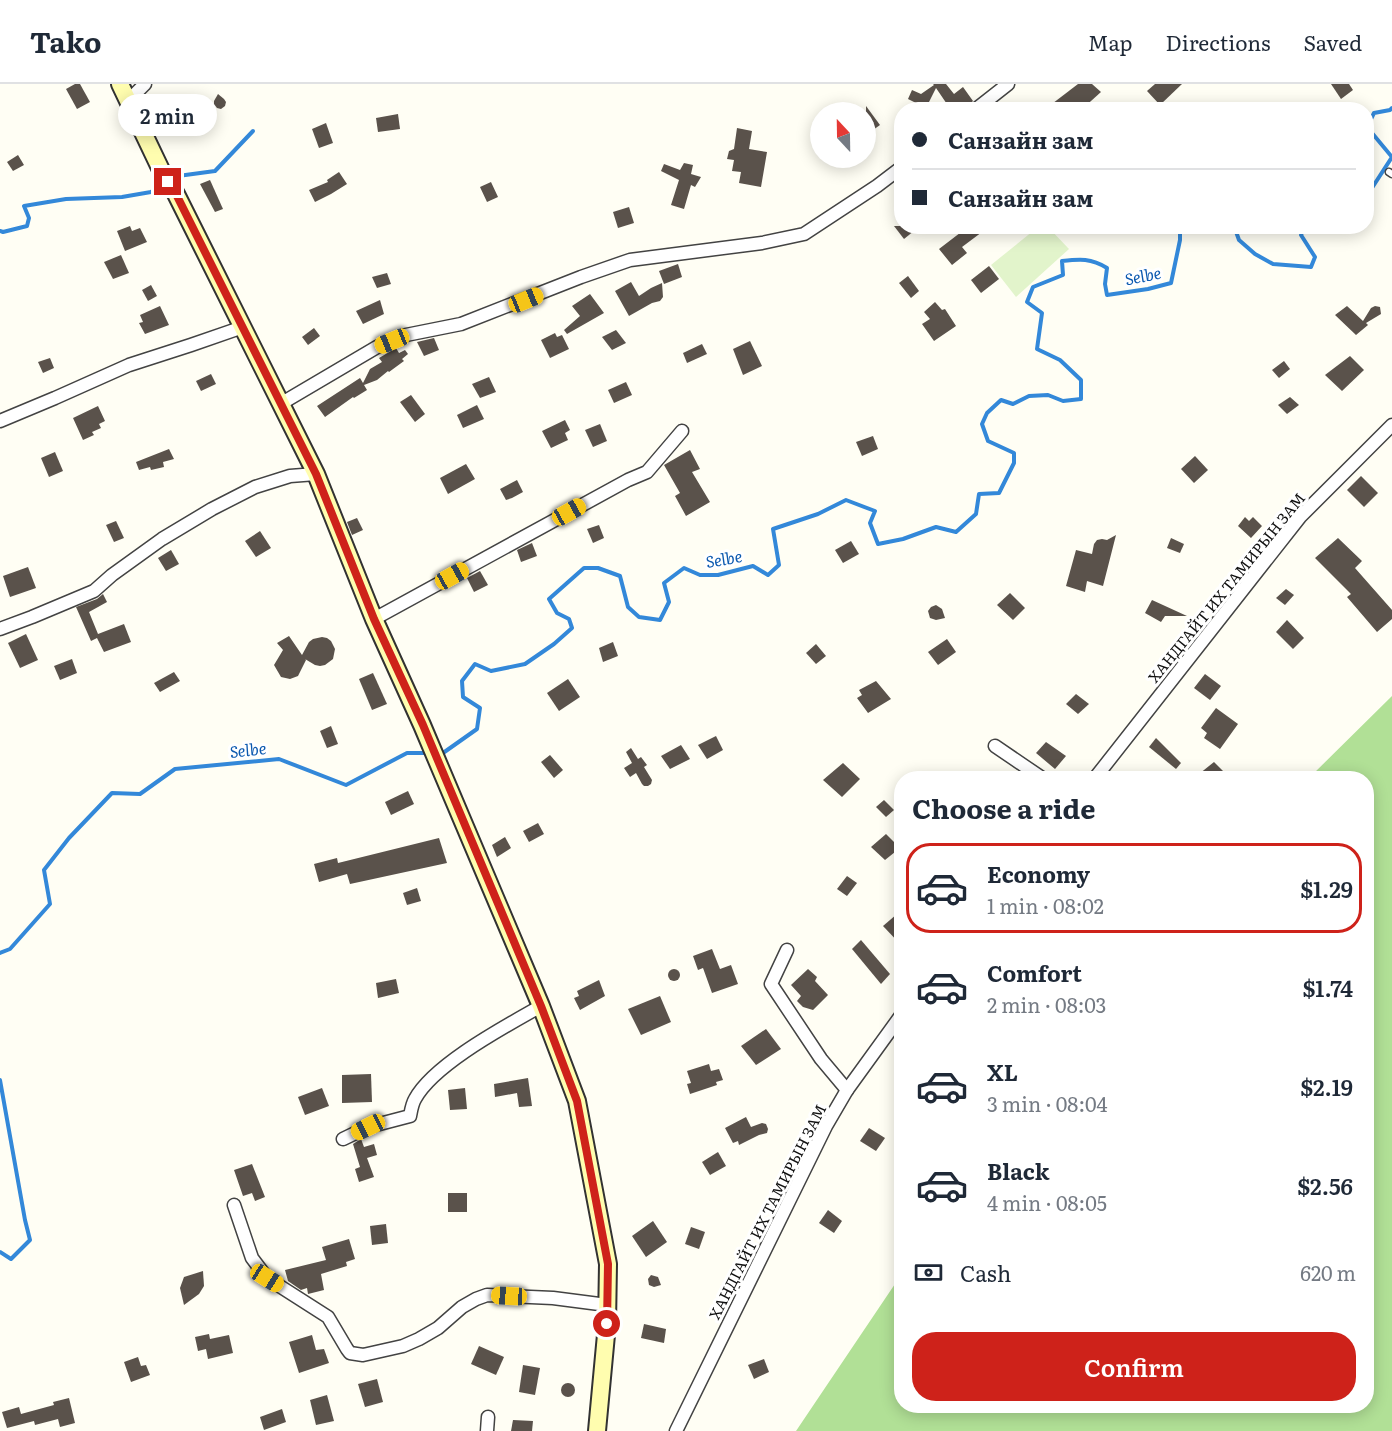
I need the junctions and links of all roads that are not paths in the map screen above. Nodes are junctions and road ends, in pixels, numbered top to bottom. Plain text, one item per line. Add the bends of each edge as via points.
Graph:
1 (120, 84) edge
2 (145, 84) edge
3 (1008, 84) edge
4 (128, 101) junction
5 (985, 102) edge
6 (894, 173) edge
7 (243, 327) junction
8 (282, 402) junction
9 (0, 421) edge
10 (1392, 425) edge
11 (682, 431) dead end
12 (316, 474) junction
13 (374, 619) junction
14 (0, 629) edge
15 (995, 746) dead end
16 (1032, 771) edge
17 (1100, 771) edge
18 (787, 950) dead end
19 (541, 1006) junction
20 (894, 1025) edge
21 (847, 1090) junction
22 (343, 1139) dead end
23 (234, 1205) dead end
24 (607, 1305) junction
25 (488, 1417) dead end
26 (487, 1431) edge
27 (597, 1431) edge
28 (676, 1431) edge

1 - 4 main road
2 - 4 street
3 - 5 street
4 - 7 main road
6 - 8 street via 804,234 630,260 462,324 396,339
7 - 8 main road
7 - 9 street via 129,365
8 - 12 main road
10 - 17 street, ХАНДГАЙТ ИХ ТАМИРЫН ЗАМ via 1300,516
11 - 13 street via 647,472
12 - 13 main road
12 - 14 street via 290,476 255,487 162,539 94,591
13 - 19 main road
15 - 16 street
18 - 21 street via 771,984 821,1059
19 - 22 street via 483,1040 430,1078 415,1099 410,1116 368,1127
19 - 24 main road via 577,1101 608,1264
20 - 21 street, ХАНДГАЙТ ИХ ТАМИРЫН ЗАМ
21 - 28 street, ХАНДГАЙТ ИХ ТАМИРЫН ЗАМ
23 - 24 street via 252,1258 267,1278 328,1317 350,1353 403,1346 487,1295
24 - 27 main road
25 - 26 street

